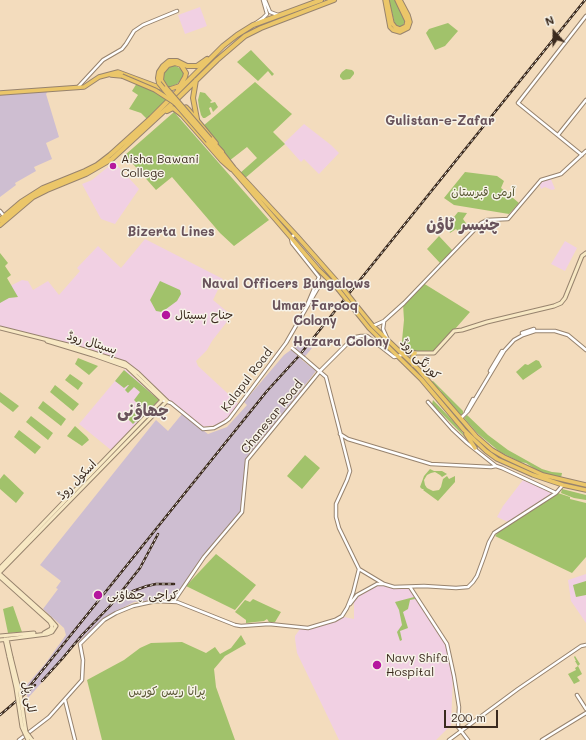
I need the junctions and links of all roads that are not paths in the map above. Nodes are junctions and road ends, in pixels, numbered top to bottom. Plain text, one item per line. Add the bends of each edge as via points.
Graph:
1 (264, 0) edge
2 (322, 0) edge
3 (334, 0) edge
4 (386, 0) edge
5 (397, 0) edge
6 (400, 0) edge
7 (177, 11) dead end
8 (280, 15) junction
9 (586, 16) edge
10 (255, 25) junction
11 (223, 46) junction
12 (196, 80) junction
13 (188, 81) junction
14 (180, 86) junction
15 (78, 88) junction
16 (0, 94) edge
17 (175, 94) junction
18 (586, 100) edge
19 (175, 103) junction
20 (181, 114) junction
21 (156, 118) junction
22 (197, 119) junction
23 (558, 135) junction
24 (209, 140) junction
25 (586, 151) edge
26 (222, 152) junction
27 (582, 154) junction
28 (231, 169) junction
29 (0, 211) edge
30 (4, 216) junction
31 (0, 220) edge
32 (0, 225) edge
33 (294, 234) junction
34 (291, 237) junction
35 (586, 253) edge
36 (334, 286) junction
37 (339, 288) junction
38 (307, 306) junction
39 (355, 307) junction
40 (384, 321) junction
41 (373, 326) junction
42 (0, 329) edge
43 (388, 340) junction
44 (286, 343) junction
45 (586, 349) edge
46 (398, 351) junction
47 (413, 353) junction
48 (401, 356) junction
49 (414, 366) junction
50 (320, 371) junction
51 (164, 400) junction
52 (428, 402) dead end
53 (461, 418) junction
54 (464, 430) junction
55 (340, 434) junction
56 (475, 448) junction
57 (492, 462) junction
58 (496, 466) junction
59 (491, 467) junction
60 (563, 485) junction
61 (586, 485) edge
62 (586, 490) edge
63 (556, 493) junction
64 (24, 545) junction
65 (0, 568) edge
66 (359, 569) junction
67 (0, 574) edge
68 (386, 584) junction
69 (410, 587) junction
70 (174, 601) junction
71 (348, 605) junction
72 (54, 627) junction
73 (0, 636) edge
74 (6, 638) junction
75 (18, 638) junction
76 (0, 641) edge
77 (586, 645) edge
78 (6, 647) junction
79 (10, 656) junction
80 (577, 695) dead end
81 (65, 699) junction
82 (586, 709) edge
83 (586, 713) edge
84 (460, 731) junction
85 (20, 740) edge
86 (28, 740) edge
87 (32, 740) edge
88 (76, 740) edge
89 (449, 740) edge
90 (468, 740) edge
91 (542, 740) edge

1 - 8 street via 270,12
1 - 10 street via 267,14
2 - 8 highway
3 - 12 highway via 245,36
4 - 5 main road via 392,23 400,29 406,26 407,21
4 - 6 main road via 390,27 400,32 408,28 410,22
7 - 15 street via 134,30 122,49 103,60
8 - 10 highway
9 - 23 street via 518,103
10 - 11 highway via 237,34
11 - 13 highway
11 - 19 highway, bridge via 200,64 192,66 171,61 163,66 159,72 159,83
12 - 21 highway
12 - 22 highway via 193,98
13 - 14 main road
13 - 17 highway
14 - 15 main road via 161,88 118,72 104,75
14 - 17 highway
14 - 24 highway, bridge via 185,77 185,71 180,65 171,64 163,69 161,80 166,88
15 - 16 main road
15 - 19 main road, bridge via 87,88 106,76 115,74 155,90
17 - 30 highway via 132,136 97,165 43,188
18 - 23 street
19 - 24 main road, bridge
20 - 21 highway via 172,108
20 - 22 main road, کورنگی روڈ via 182,109 186,107
20 - 28 main road
21 - 32 highway via 120,152 99,167 33,197
22 - 26 main road, کورنگی روڈ
23 - 27 street
24 - 26 highway
24 - 28 main road
25 - 27 street
26 - 33 main road, کورنگی روڈ
27 - 40 street via 561,174 541,180 508,219 487,220 482,223
28 - 34 main road, کورنگی روڈ
29 - 30 street
30 - 31 highway
33 - 34 street
33 - 37 main road, کورنگی روڈ
34 - 36 main road, کورنگی روڈ
34 - 38 street via 292,243 319,276
35 - 47 main road via 582,256 561,303 454,331 434,353
36 - 37 main road, کورنگی روڈ
36 - 38 street via 327,282 320,285
37 - 39 main road, کورنگی روڈ, bridge
38 - 44 street, Kalapul Road
39 - 41 main road, کورنگی روڈ
39 - 48 main road, کورنگی روڈ via 369,328
40 - 41 street
40 - 43 street via 383,329
41 - 43 main road, کورنگی روڈ
42 - 51 main road, ہسپتال روڈ via 68,347 121,365 131,370
43 - 46 main road, کورنگی روڈ
44 - 50 street, bridge
44 - 51 street, Kalapul Road via 229,419 218,427 203,429
45 - 53 street via 568,334 544,328 528,331 515,338 497,358
46 - 47 main road
46 - 48 main road, کورنگی روڈ
47 - 48 street
47 - 49 main road
48 - 49 main road, کورنگی روڈ
48 - 50 street, Chanesar Road via 391,356 367,336 361,336 347,344
48 - 54 main road, کورنگی روڈ
49 - 53 main road, کورنگی روڈ
50 - 55 street via 326,378
50 - 70 street, Chanesar Road via 247,460 242,512 204,557
51 - 64 main road, اسکول روڈ
52 - 56 street via 452,429
53 - 61 main road, کورنگی روڈ via 476,436 498,454 543,475
54 - 56 main road
54 - 60 main road, کورنگی روڈ via 497,459
55 - 59 street via 348,439 431,464
55 - 66 street via 350,471 336,504 336,518
56 - 57 street
57 - 58 street
57 - 59 street
58 - 59 street
58 - 63 street
60 - 62 main road, کورنگی روڈ
60 - 63 street
63 - 69 street via 494,533 477,576 468,587
64 - 65 main road, اسکول روڈ
64 - 67 main road, اسکول روڈ
66 - 68 street
66 - 71 street
67 - 72 main road
68 - 69 street
68 - 71 street via 377,584 357,596
69 - 84 street via 447,644 459,707
70 - 71 street via 238,626 269,624 308,628 340,618
70 - 81 street via 156,601 133,606 104,620 80,644 83,660 82,680
72 - 74 main road via 47,632
72 - 75 main road via 52,632 47,634
73 - 74 main road
74 - 75 main road
74 - 76 main road
74 - 78 main road
74 - 79 main road
75 - 79 main road via 10,644
76 - 78 main road
77 - 84 street via 531,680
78 - 79 main road
79 - 86 main road, للی پل, bridge via 22,726
79 - 87 main road, للی پل, bridge via 20,693 26,732
80 - 82 street
81 - 85 street via 49,717
81 - 88 street
83 - 91 street
84 - 89 street
84 - 90 street

